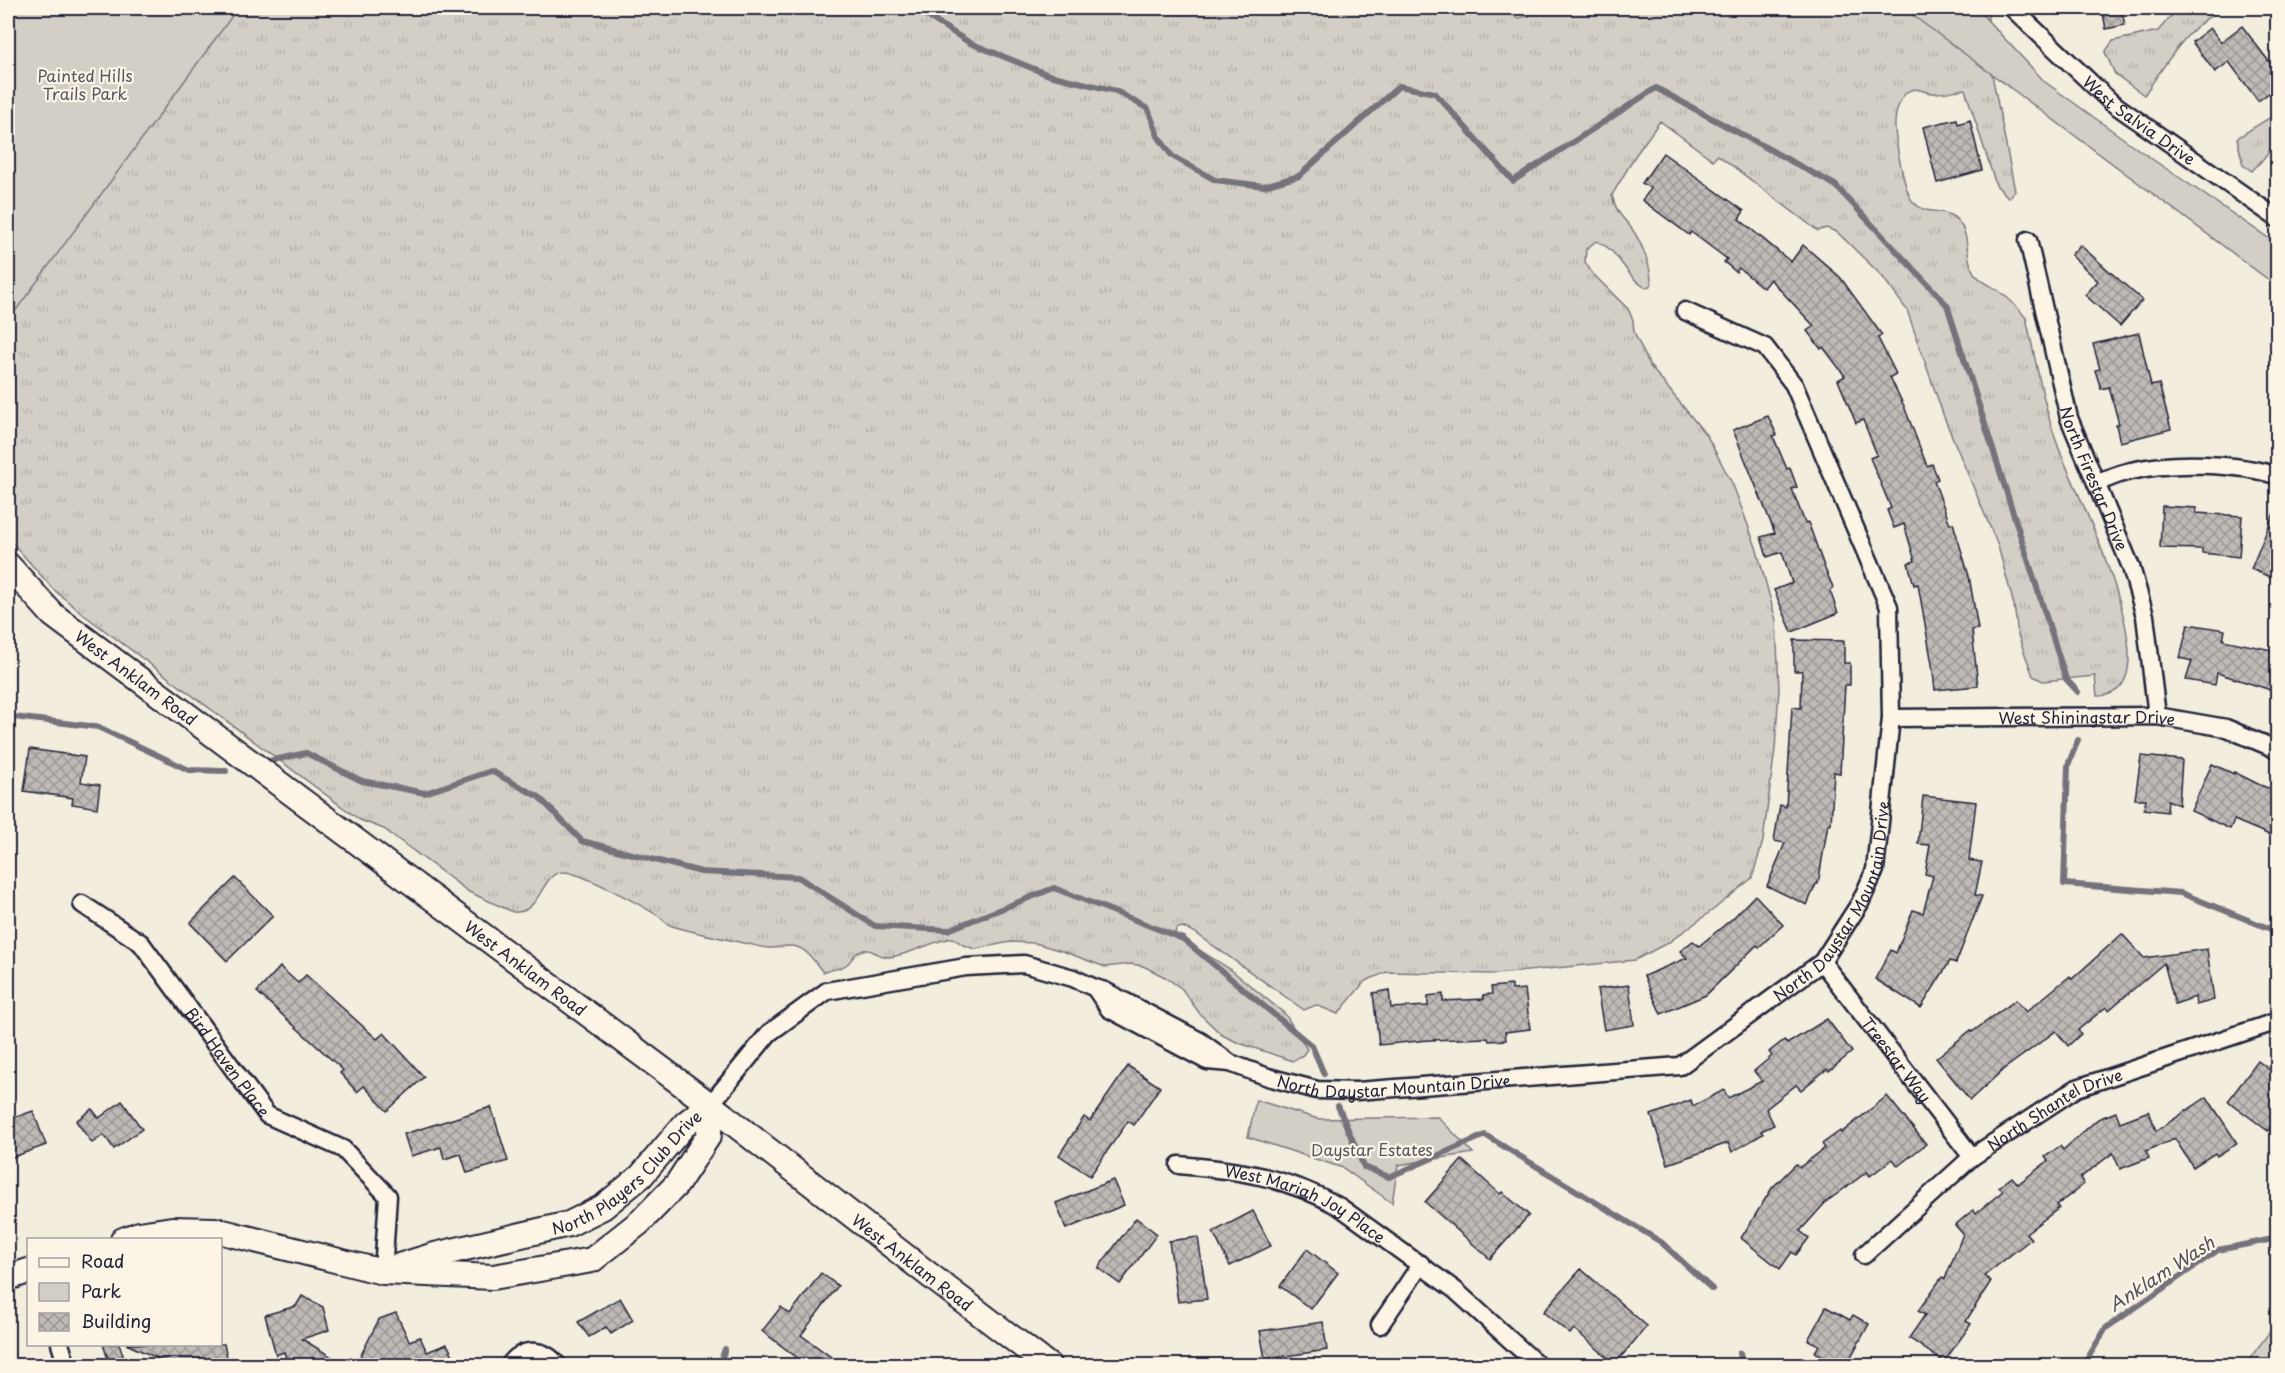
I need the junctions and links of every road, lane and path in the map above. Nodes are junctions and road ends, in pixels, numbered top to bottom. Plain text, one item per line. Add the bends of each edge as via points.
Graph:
1 (2012, 8) edge
2 (2277, 219) edge
3 (2028, 240) dead end
4 (1685, 311) dead end
5 (2277, 476) edge
6 (2096, 483) junction
7 (8, 565) edge
8 (2157, 716) junction
9 (1892, 718) junction
10 (2277, 750) edge
11 (82, 904) dead end
12 (1822, 962) junction
13 (2277, 1021) edge
14 (710, 1105) junction
15 (1972, 1156) junction
16 (1179, 1165) dead end
17 (126, 1238) edge
18 (1864, 1255) dead end
19 (1421, 1264) junction
20 (27, 1271) edge
21 (382, 1272) junction
22 (8, 1278) edge
23 (1380, 1325) dead end
24 (61, 1346) edge
25 (67, 1365) edge
26 (509, 1365) edge
27 (558, 1365) edge
28 (1049, 1365) edge
29 (1539, 1365) edge

1 - 2 street, West Salvia Drive via 2111,102
3 - 6 street, North Firestar Drive via 2069,418
4 - 9 street, North Daystar Mountain Drive via 1765,347 1794,385 1889,607
5 - 6 street via 2233,467 2172,465 2131,471
6 - 8 street, North Firestar Drive via 2131,567 2145,616
7 - 14 main road, West Anklam Road via 52,615
8 - 9 street, West Shiningstar Drive
8 - 10 street, West Shiningstar Drive via 2226,728
9 - 12 street, North Daystar Mountain Drive via 1875,870 1860,903
11 - 21 street, Bird Haven Place via 141,943 267,1114 343,1149 388,1196
12 - 14 street, North Daystar Mountain Drive via 1680,1066 1357,1090 1317,1090 1230,1063 1200,1041 1073,978 1024,964 966,967 827,991 769,1033
12 - 15 street, Treestar Way
13 - 15 street, North Shantel Drive via 2078,1088
14 - 21 main road, North Players Club Drive via 686,1123 641,1176 603,1207 569,1224 435,1255
14 - 21 main road, North Players Club Drive via 709,1135 676,1184 640,1222 592,1260 493,1277
14 - 28 main road, West Anklam Road
15 - 18 street, North Shantel Drive
16 - 19 street, West Mariah Joy Place via 1221,1168 1298,1186 1340,1207
17 - 21 main road, North Players Club Drive via 172,1229 215,1230
19 - 23 street
19 - 29 street, West Mariah Joy Place
20 - 22 main road
24 - 25 street
26 - 27 street via 518,1355 538,1352

